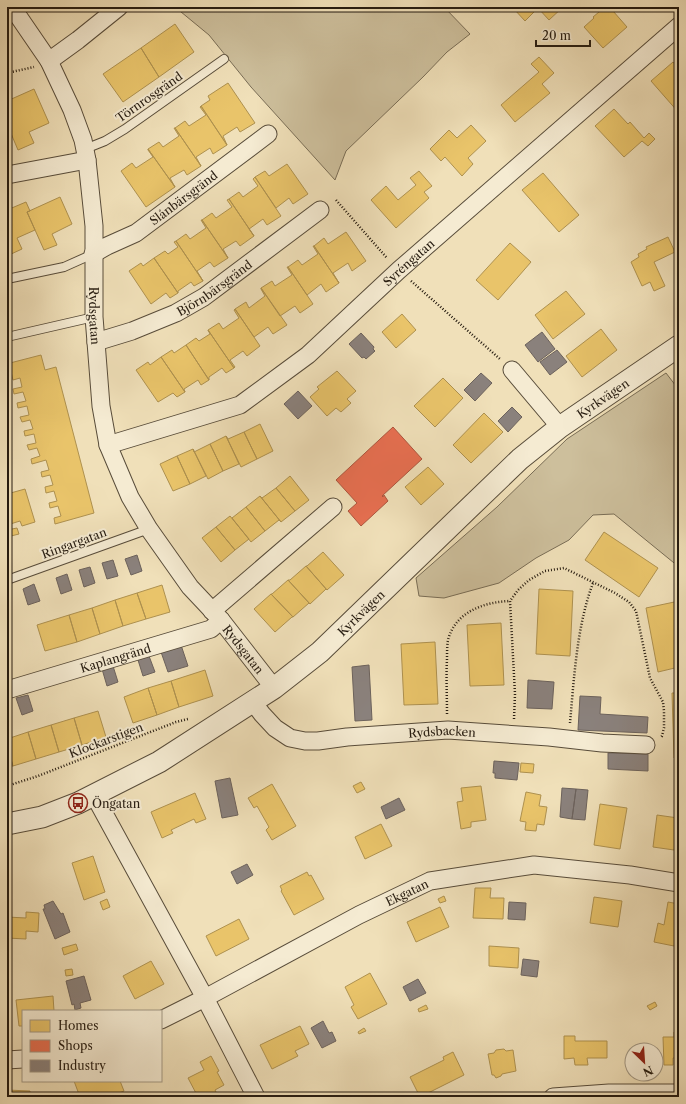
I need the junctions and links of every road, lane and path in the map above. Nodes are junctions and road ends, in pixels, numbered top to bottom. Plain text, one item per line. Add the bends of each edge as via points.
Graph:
1 (12, 7) edge
2 (119, 7) edge
3 (679, 26) edge
4 (224, 59) dead end
5 (49, 61) junction
6 (7, 73) edge
7 (268, 134) dead end
8 (86, 155) junction
9 (7, 175) edge
10 (320, 210) joint
11 (93, 254) junction
12 (399, 270) junction
13 (7, 279) edge
14 (94, 317) junction
15 (7, 337) edge
16 (96, 342) junction
17 (679, 346) edge
18 (512, 370) joint
19 (560, 427) junction
20 (108, 445) junction
21 (333, 507) dead end
22 (149, 529) junction
23 (7, 580) edge
24 (593, 583) junction
25 (510, 601) junction
26 (216, 616) junction
27 (274, 688) junction
28 (7, 690) edge
29 (253, 702) junction
30 (211, 728) junction
31 (448, 730) junction
32 (513, 735) junction
33 (569, 739) junction
34 (646, 745) joint
35 (7, 786) edge
36 (94, 794) junction
37 (7, 824) edge
38 (679, 883) edge
39 (205, 998) junction
40 (162, 1020) edge
41 (22, 1059) edge
42 (7, 1060) edge
43 (679, 1093) edge
44 (256, 1097) edge
45 (553, 1097) edge

1 - 5 street, Rydsgatan
2 - 5 street
3 - 12 street, Syréngatan
4 - 8 lane, Törnrosgränd
5 - 6 path via 29,69
5 - 8 street, Rydsgatan via 72,110
7 - 11 street, Slånbärsgränd via 136,233
8 - 9 street
8 - 11 street, Rydsgatan via 94,226
10 - 12 path via 333,197
10 - 16 street, Björnbärsgränd via 204,297 176,313
11 - 13 lane via 64,267
11 - 14 street, Rydsgatan
12 - 18 path
12 - 20 street, Syréngatan via 308,355 240,405
14 - 15 lane
14 - 16 street, Rydsgatan
16 - 20 street, Rydsgatan via 101,406
17 - 19 street, Kyrkvägen
18 - 19 street
19 - 27 street, Kyrkvägen via 520,459 320,652
20 - 22 street, Rydsgatan via 130,496
21 - 26 street
22 - 23 lane, Ringargatan
22 - 26 street, Rydsgatan via 190,586
24 - 25 path via 564,568 545,571 529,580
24 - 33 path via 588,595 574,675
24 - 34 path via 625,599 636,611 650,678 663,702 664,711 662,736
25 - 31 path via 482,605 466,613 448,640
25 - 32 path via 515,694
26 - 27 street, Rydsgatan
26 - 28 street, Kaplangränd via 211,628
27 - 29 street, Kyrkvägen
29 - 30 street, Kyrkvägen
29 - 31 street, Rydsbacken via 276,728 290,738 305,741
30 - 35 path, Klockarstigen via 189,718
30 - 36 street, Kyrkvägen via 159,762
31 - 32 street, Rydsbacken
32 - 33 street, Rydsbacken
33 - 34 street, Rydsbacken
36 - 37 street, Kyrkvägen via 42,817
36 - 39 street
38 - 39 street, Ekgatan via 534,865 430,881 359,915
39 - 40 street, Ekgatan
39 - 44 street
41 - 42 street
43 - 45 street via 609,1093

